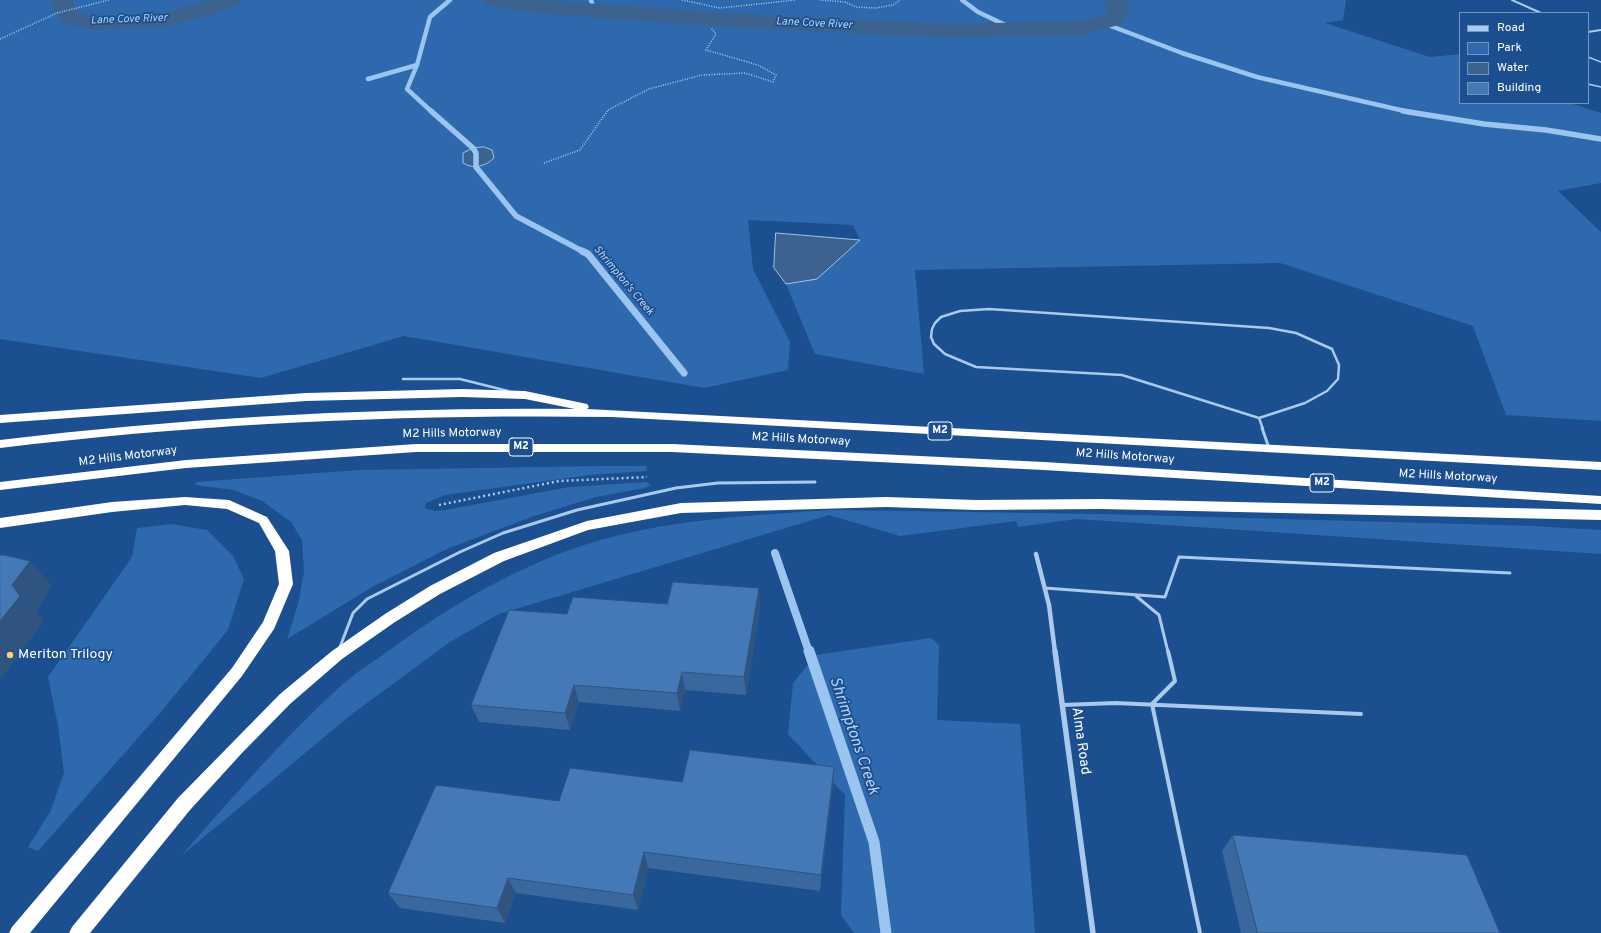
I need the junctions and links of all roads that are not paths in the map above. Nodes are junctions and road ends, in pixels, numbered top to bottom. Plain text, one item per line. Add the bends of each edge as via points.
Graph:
1 (1512, 0) edge
2 (1539, 12) edge
3 (1601, 30) edge
4 (1589, 32) edge
5 (1589, 57) edge
6 (1601, 62) edge
7 (1589, 84) edge
8 (1601, 87) edge
9 (403, 378) dead end
10 (525, 395) junction
11 (612, 413) junction
12 (1259, 418) junction
13 (0, 419) edge
14 (0, 444) edge
15 (1269, 448) junction
16 (1601, 466) edge
17 (815, 482) dead end
18 (0, 486) edge
19 (1601, 500) edge
20 (1601, 515) edge
21 (0, 523) edge
22 (1036, 554) dead end
23 (1510, 573) dead end
24 (1045, 588) junction
25 (1135, 595) junction
26 (337, 655) junction
27 (1152, 704) junction
28 (1063, 705) junction
29 (1362, 714) dead end
30 (18, 933) edge
31 (78, 933) edge
32 (1093, 933) edge
33 (1200, 933) edge

1 - 2 street
3 - 4 street
5 - 6 lane
7 - 8 lane
9 - 10 lane via 460,379
10 - 11 highway, M2
10 - 13 highway, M2 via 462,393 306,397
11 - 14 highway, M2 Hills Motorway / M2 via 393,412 248,419 128,429
11 - 15 highway, M2 Hills Motorway / M2
12 - 12 lane via 1122,375 976,367 954,360 942,352 932,341 931,331 934,321 944,316 961,310 989,309 1269,328 1296,333 1332,349 1339,365 1338,379 1327,391 1305,403
12 - 15 lane
15 - 16 highway, M2 Hills Motorway / M2
17 - 26 lane via 718,483 676,488 577,510 503,533 387,587 367,599 353,613
18 - 19 highway, M2 Hills Motorway / M2 via 186,464 416,448 672,448 1044,466
20 - 26 highway via 886,502 681,508 587,526 499,557 435,590
21 - 30 highway via 112,507 185,501 229,505 263,520 282,551 286,584 269,625 236,672
22 - 24 street, Alma Road
23 - 25 lane via 1179,557 1165,597
24 - 25 lane
24 - 28 street, Alma Road
25 - 27 lane via 1159,615 1175,680
26 - 31 highway via 285,699 236,748 184,804
27 - 28 lane
27 - 29 lane
27 - 33 lane
28 - 32 street, Alma Road

